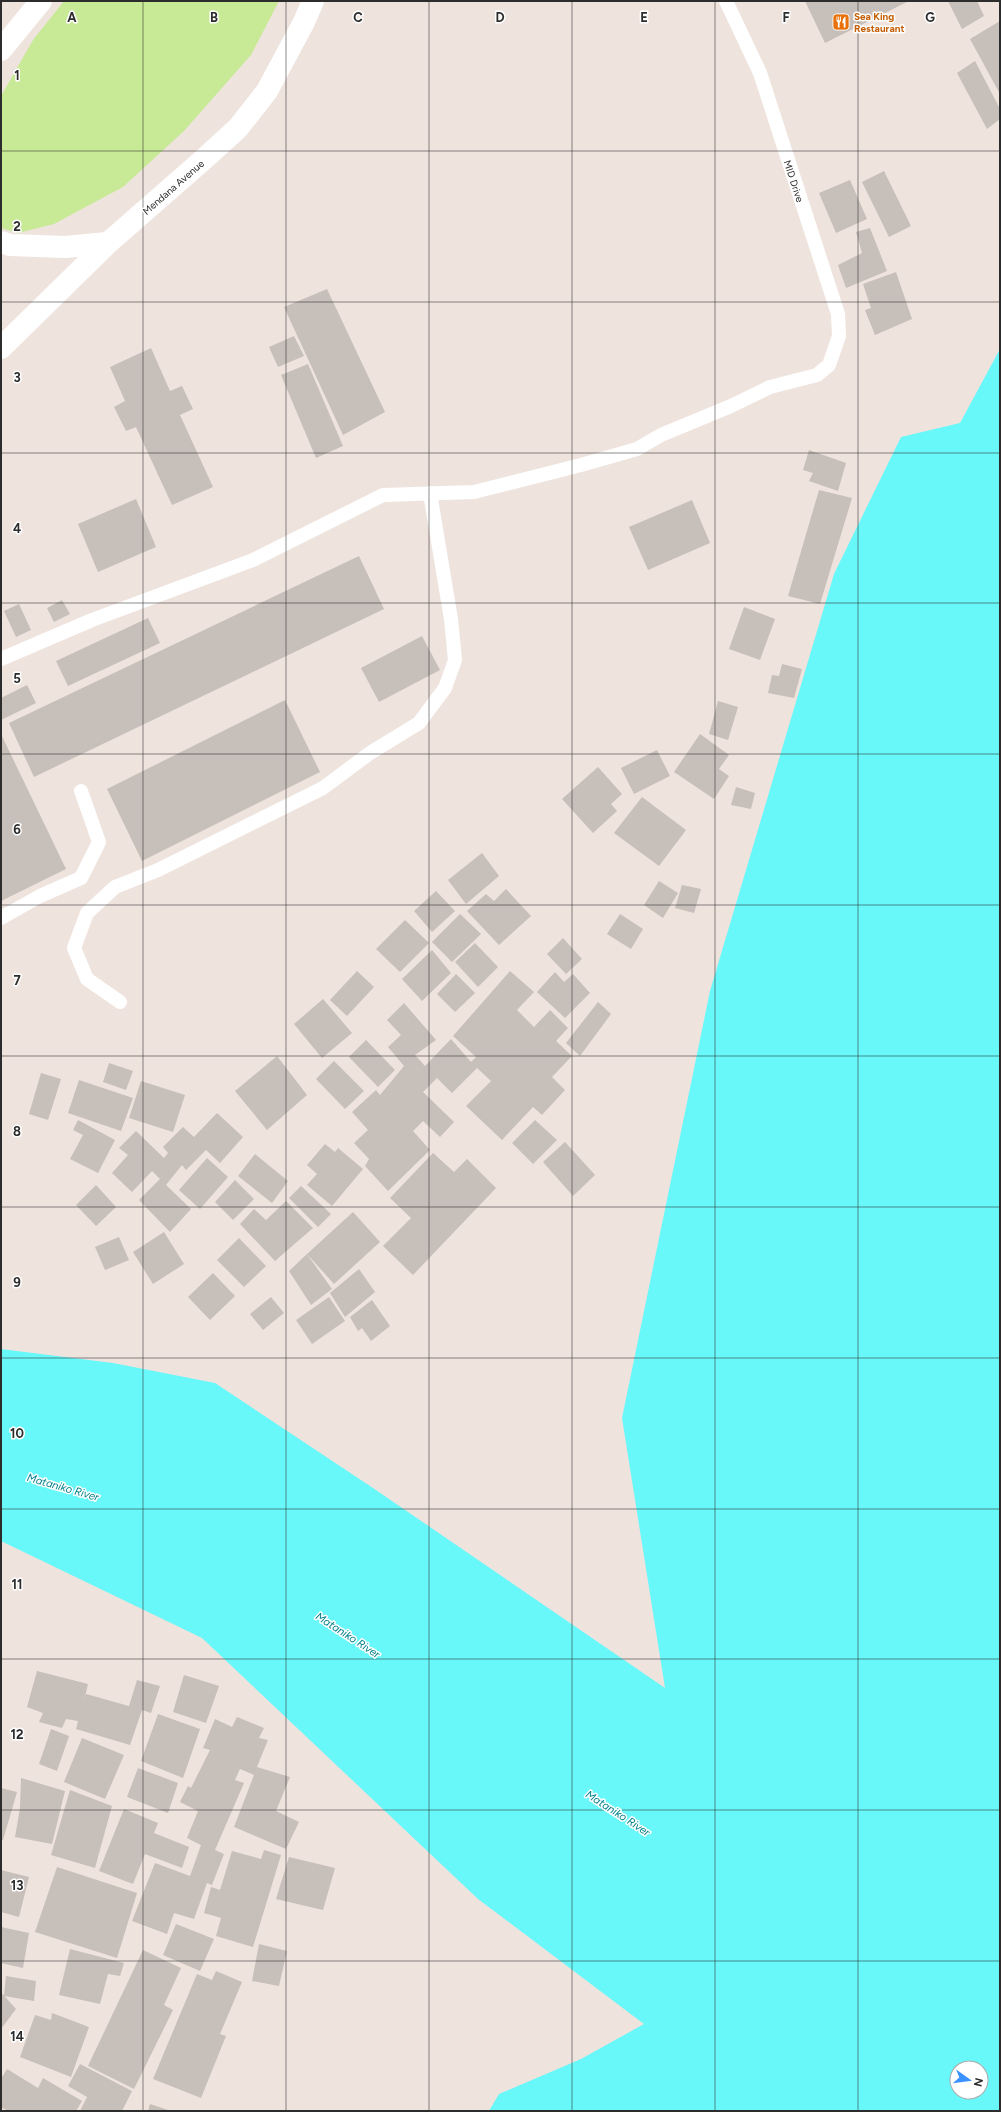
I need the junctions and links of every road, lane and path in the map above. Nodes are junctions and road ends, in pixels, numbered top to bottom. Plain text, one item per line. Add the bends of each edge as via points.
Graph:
1 (41, 1) edge
2 (313, 1) edge
3 (726, 1) edge
4 (1, 50) edge
5 (1, 242) edge
6 (108, 243) junction
7 (1, 348) edge
8 (430, 493) junction
9 (1, 659) edge
10 (81, 791) dead end
11 (1, 918) edge
12 (120, 1002) dead end

1 - 4 main road
2 - 6 main road, Mendana Avenue via 267,90 238,128
3 - 8 lane, MID Drive via 760,73 838,314 839,336 830,366 817,375 770,387 661,435 637,449 474,492
5 - 6 main road via 10,245 65,247
6 - 7 main road, Mendana Avenue
8 - 9 lane via 383,495 253,560 92,620
8 - 12 lane via 455,660 445,688 419,723 370,753 323,788 158,870 115,887 87,913 74,948 87,979
10 - 11 lane via 99,842 81,878 40,896

